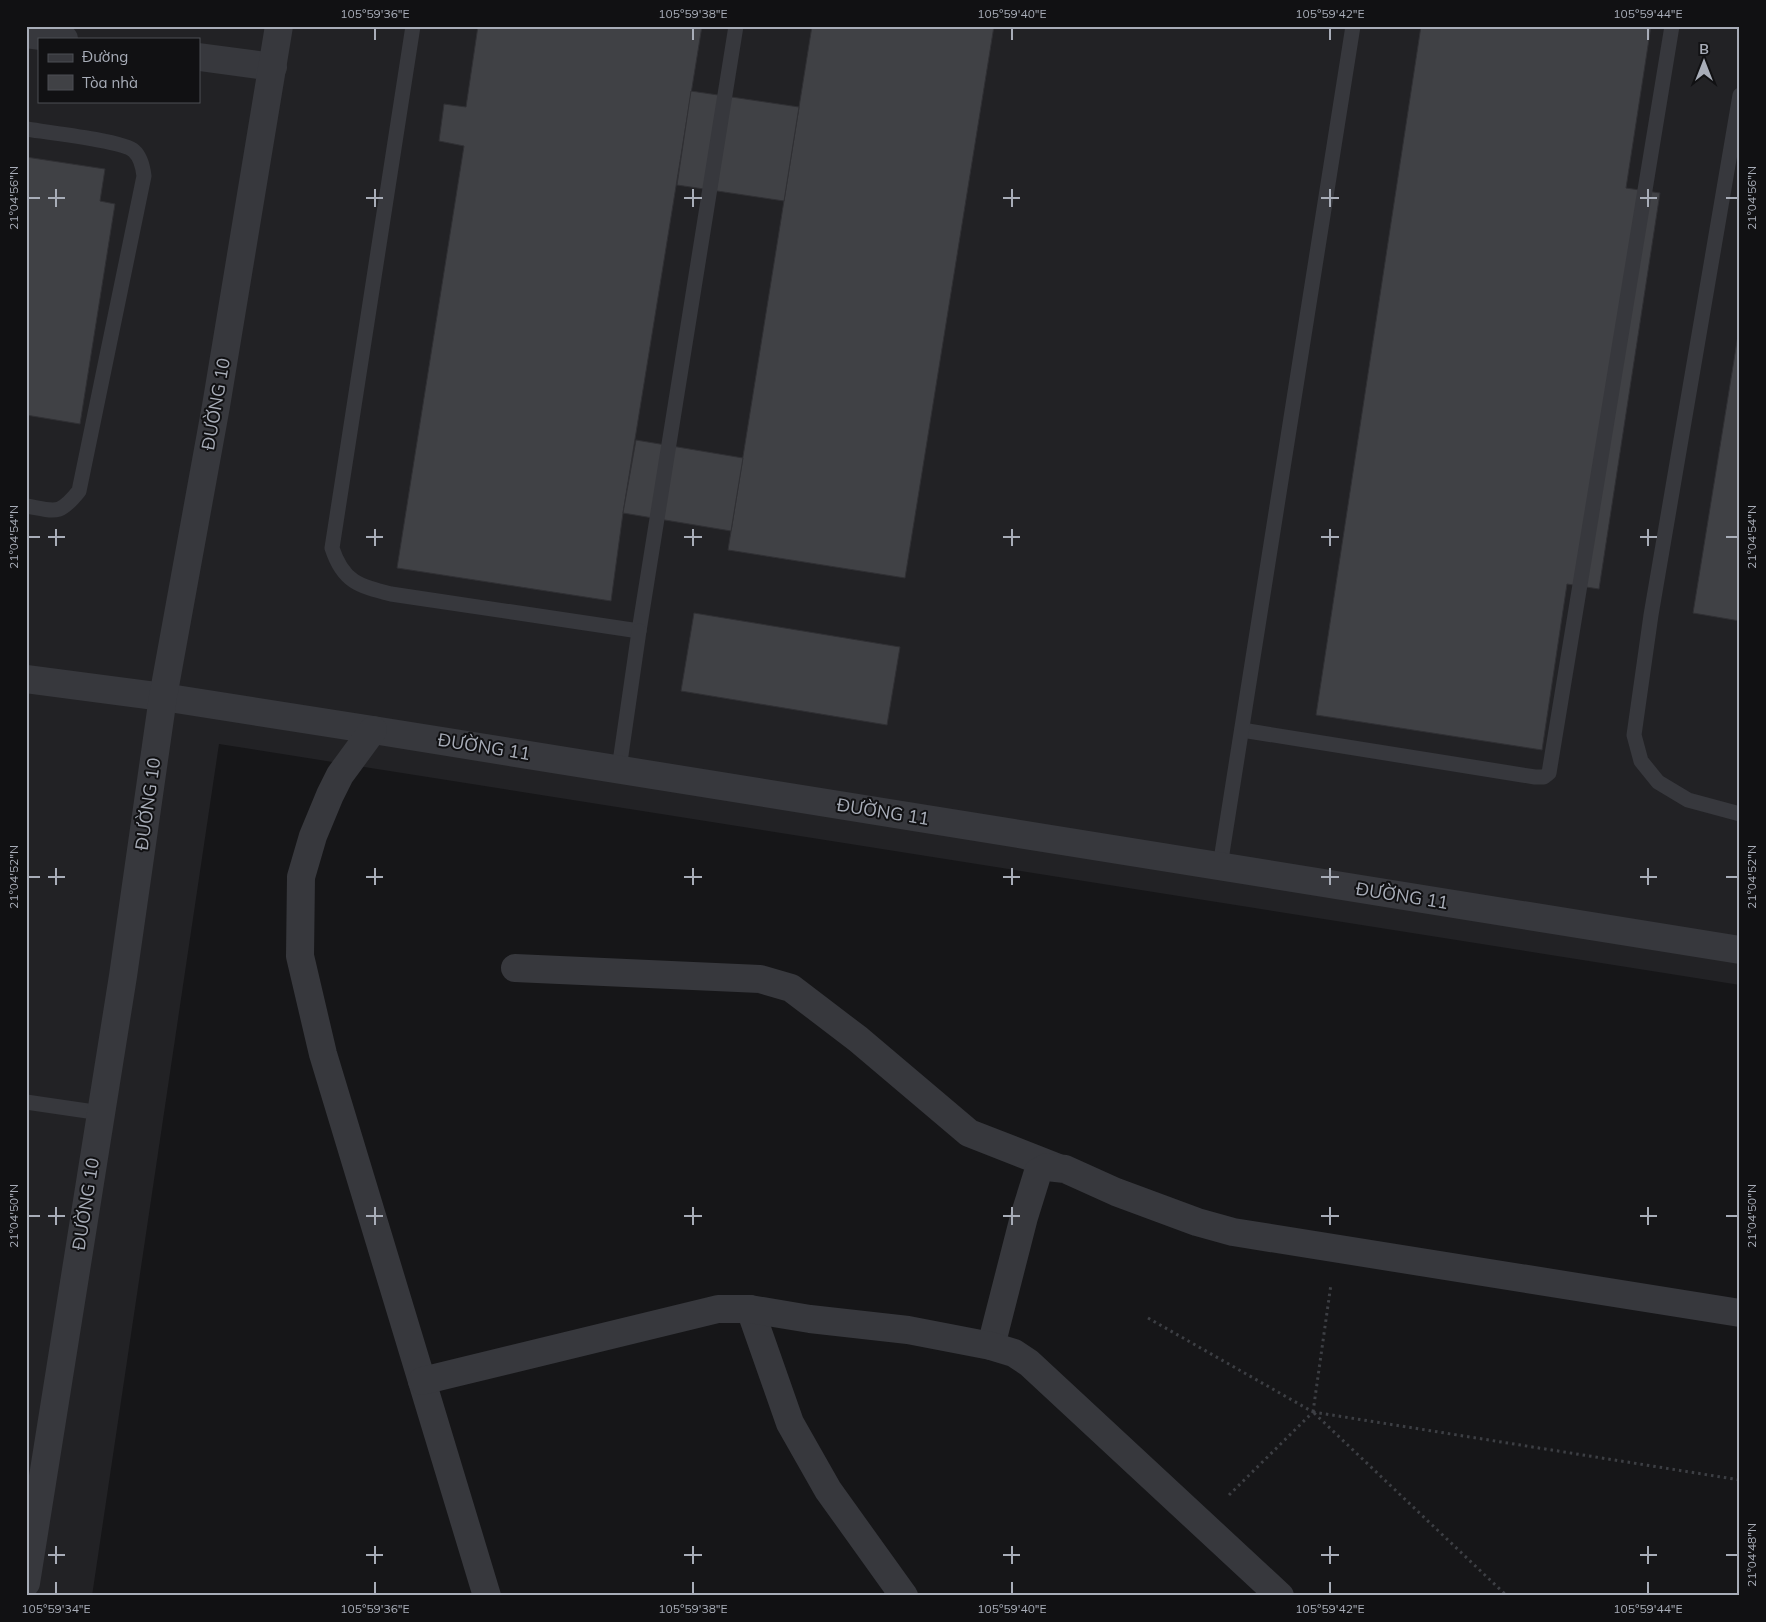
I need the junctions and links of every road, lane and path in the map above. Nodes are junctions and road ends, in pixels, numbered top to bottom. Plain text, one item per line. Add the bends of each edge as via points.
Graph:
1 (278, 26) edge
2 (413, 26) edge
3 (736, 26) edge
4 (1353, 26) edge
5 (1672, 26) edge
6 (26, 34) edge
7 (56, 38) edge
8 (200, 57) edge
9 (272, 67) junction
10 (1740, 95) edge
11 (26, 129) edge
12 (26, 506) edge
13 (639, 631) junction
14 (26, 679) edge
15 (163, 697) junction
16 (373, 730) junction
17 (1242, 730) junction
18 (619, 769) junction
19 (1740, 814) edge
20 (1220, 866) junction
21 (1740, 950) edge
22 (515, 968) dead end
23 (26, 1102) edge
24 (101, 1113) junction
25 (1056, 1167) junction
26 (1331, 1284) dead end
27 (750, 1309) junction
28 (1740, 1313) edge
29 (1148, 1318) dead end
30 (991, 1346) junction
31 (422, 1381) junction
32 (1313, 1412) junction
33 (1740, 1480) edge
34 (1227, 1497) dead end
35 (26, 1583) edge
36 (487, 1596) edge
37 (904, 1596) edge
38 (1280, 1596) edge
39 (1507, 1596) edge

1 - 9 street, ĐƯỜNG 10
2 - 13 lane via 332,548 337,563 349,578 365,588 391,594
3 - 13 lane
4 - 17 lane
5 - 17 lane via 1549,774 1535,777
6 - 7 street
8 - 9 street
9 - 15 street, ĐƯỜNG 10 via 216,406
10 - 19 lane via 1651,615 1634,735 1641,761 1658,782 1688,800
11 - 12 lane via 118,144 134,151 142,164 144,176 79,491 67,506 53,511
13 - 18 lane
14 - 15 street, ĐƯỜNG 11
15 - 16 street, ĐƯỜNG 11
15 - 24 street, ĐƯỜNG 10
16 - 18 street, ĐƯỜNG 11
16 - 31 street via 340,775 313,836 301,877 300,956 323,1054
17 - 20 lane
18 - 20 street, ĐƯỜNG 11
20 - 21 street, ĐƯỜNG 11
22 - 25 street via 760,979 791,988 969,1132
23 - 24 lane
24 - 35 street, ĐƯỜNG 10
25 - 28 street via 1182,1217 1233,1232
25 - 30 street via 1038,1172
26 - 32 path
27 - 30 street via 908,1330
27 - 31 street via 718,1309
27 - 37 street via 790,1423 828,1490
29 - 32 path
30 - 38 street via 1014,1353 1034,1367
31 - 36 street
32 - 33 path
32 - 34 path
32 - 39 path

